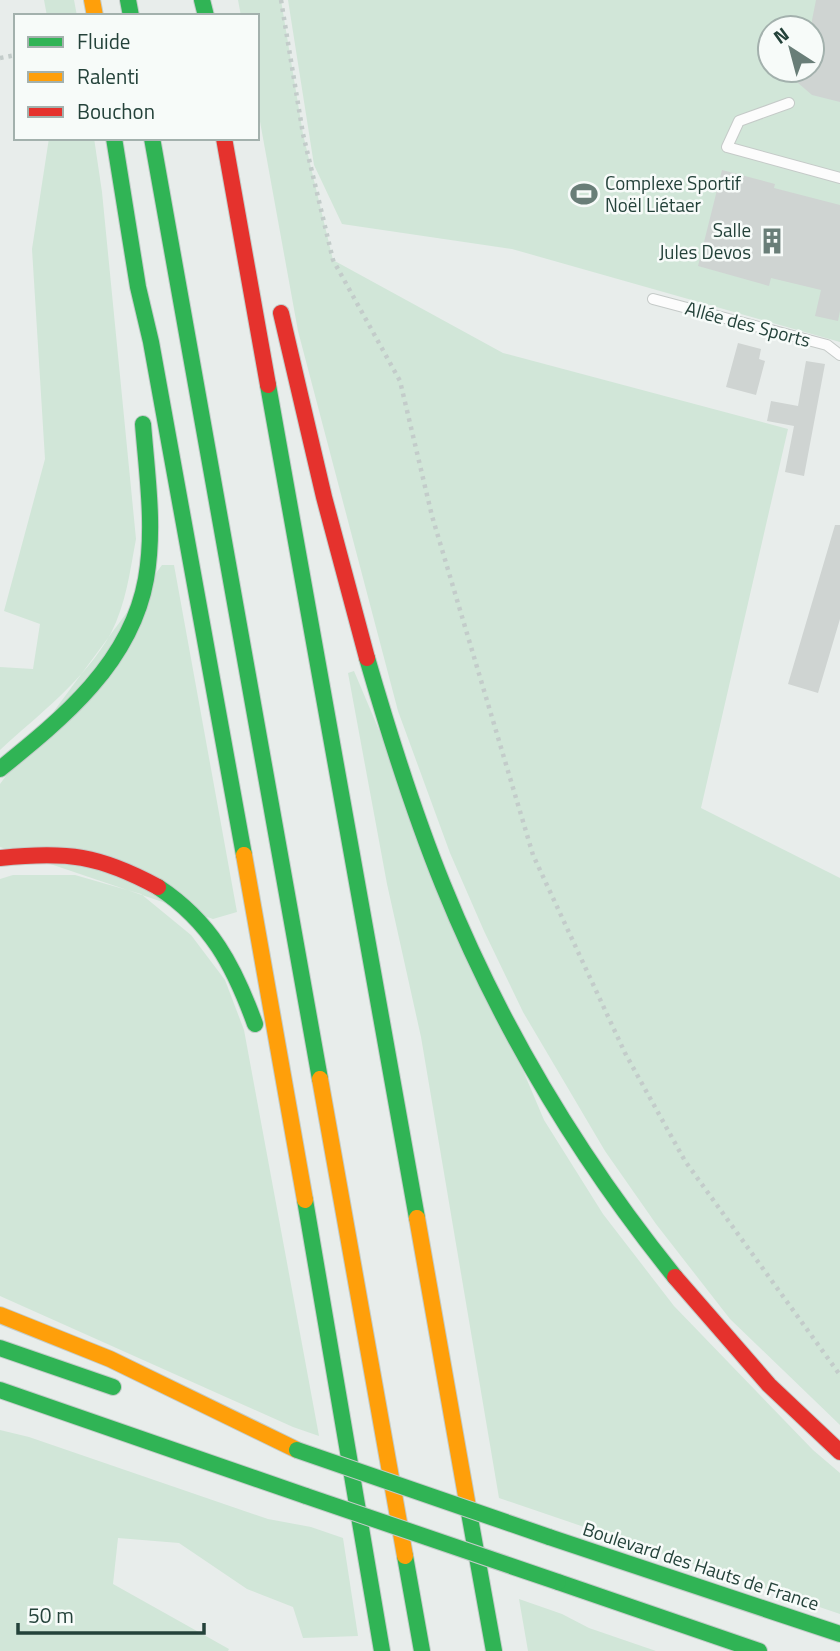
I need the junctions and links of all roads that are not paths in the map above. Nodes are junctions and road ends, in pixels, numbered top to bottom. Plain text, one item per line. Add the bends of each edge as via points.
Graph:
1 (789, 103) dead end
2 (114, 140) edge
3 (152, 140) edge
4 (224, 140) edge
5 (840, 178) edge
6 (138, 287) junction
7 (653, 299) dead end
8 (278, 300) dead end
9 (134, 342) dead end
10 (840, 355) edge
11 (142, 409) dead end
12 (0, 769) edge
13 (0, 858) edge
14 (257, 1033) dead end
15 (266, 1073) dead end
16 (0, 1315) edge
17 (0, 1348) edge
18 (330, 1352) junction
19 (0, 1390) edge
20 (129, 1393) dead end
21 (168, 1406) dead end
22 (297, 1450) junction
23 (840, 1452) edge
24 (183, 1470) dead end
25 (306, 1496) junction
26 (558, 1582) junction
27 (603, 1613) dead end
28 (490, 1627) junction
29 (840, 1634) edge
30 (383, 1651) edge
31 (422, 1651) edge
32 (494, 1651) edge
33 (501, 1651) edge
34 (758, 1651) edge

1 - 5 lane via 738,121 727,147
2 - 6 highway
3 - 31 highway
4 - 28 highway
6 - 9 highway via 131,314
6 - 18 highway
7 - 10 lane, Allée des Sports via 827,345
8 - 23 highway via 341,567 386,723 425,838 472,952 571,1132 631,1219 754,1369
11 - 12 highway via 149,545 137,612 115,657 93,688
13 - 14 highway via 62,852 93,858 148,880 173,897 215,939 233,965
15 - 18 highway
16 - 22 highway via 110,1359
17 - 20 highway
18 - 30 highway
19 - 25 highway
21 - 22 highway
22 - 29 highway, Boulevard des Hauts de France, bridge
24 - 25 highway
25 - 26 highway, bridge
26 - 27 highway
26 - 34 highway
28 - 32 highway
28 - 33 highway

